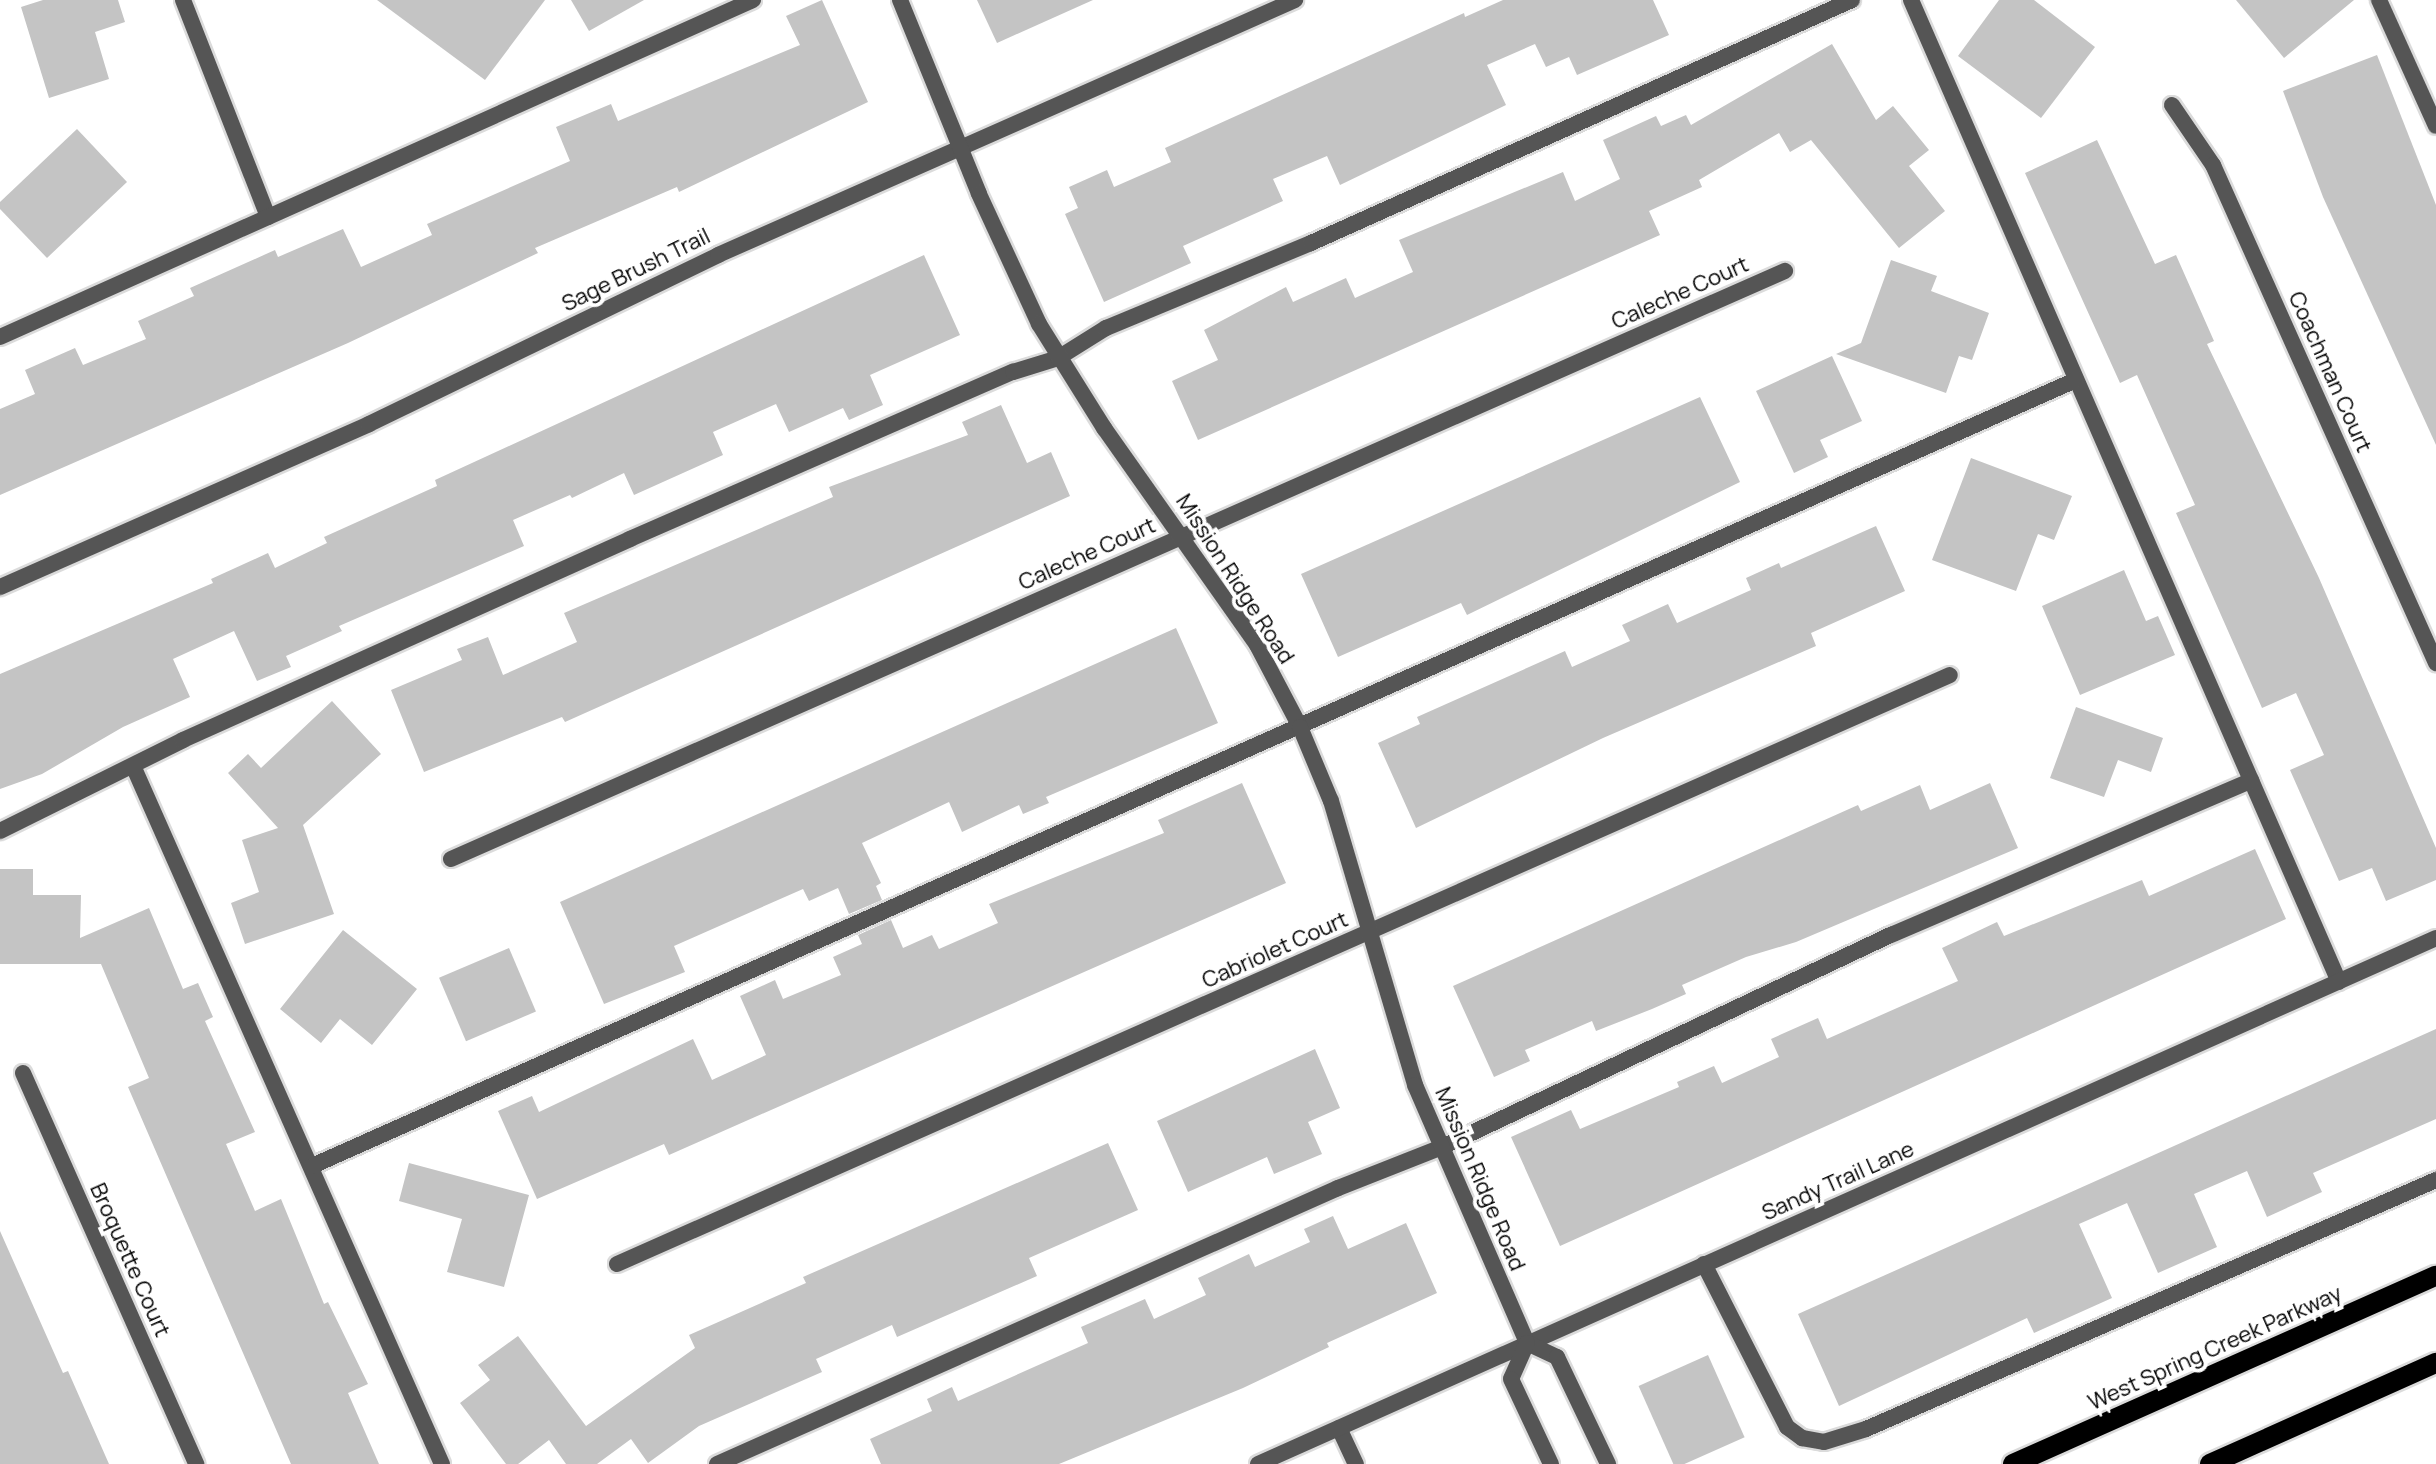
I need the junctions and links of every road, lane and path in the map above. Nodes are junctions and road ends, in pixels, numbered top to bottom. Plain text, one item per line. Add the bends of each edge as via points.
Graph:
1 (183, 0) edge
2 (753, 0) edge
3 (900, 0) edge
4 (1295, 0) edge
5 (1852, 0) edge
6 (1911, 0) edge
7 (2379, 0) edge
8 (2172, 105) dead end
9 (2436, 126) edge
10 (961, 147) junction
11 (268, 217) junction
12 (1785, 271) dead end
13 (0, 337) edge
14 (1058, 358) junction
15 (2076, 380) junction
16 (1183, 536) junction
17 (0, 587) edge
18 (2436, 663) edge
19 (1950, 675) dead end
20 (1300, 727) junction
21 (134, 768) junction
22 (2251, 781) junction
23 (0, 831) edge
24 (451, 859) dead end
25 (1369, 932) junction
26 (2436, 938) edge
27 (2339, 982) junction
28 (23, 1073) dead end
29 (1442, 1147) junction
30 (312, 1166) junction
31 (2436, 1180) edge
32 (617, 1264) dead end
33 (1704, 1264) junction
34 (2436, 1276) edge
35 (1527, 1343) junction
36 (2436, 1363) edge
37 (1339, 1428) junction
38 (196, 1464) edge
39 (442, 1464) edge
40 (717, 1464) edge
41 (1258, 1464) edge
42 (1356, 1464) edge
43 (1551, 1464) edge
44 (1608, 1464) edge
45 (2013, 1464) edge
46 (2210, 1464) edge

1 - 11 street
2 - 11 street
3 - 10 street, Mission Ridge Road
4 - 10 street, Sage Brush Trail
5 - 14 street via 1311,243 1106,328
6 - 15 street
7 - 9 street
8 - 18 street, Coachman Court via 2213,165
10 - 14 street, Mission Ridge Road via 1018,283
10 - 17 street, Sage Brush Trail via 718,255 369,424
11 - 13 street
12 - 16 street, Caleche Court
14 - 16 street, Mission Ridge Road
14 - 21 street via 1013,372 659,526 183,740
15 - 20 street
15 - 22 street
16 - 20 street, Mission Ridge Road via 1257,645
16 - 24 street, Caleche Court
19 - 25 street, Cabriolet Court
20 - 25 street, Mission Ridge Road via 1331,801
20 - 30 street
21 - 23 street
21 - 30 street
22 - 27 street
22 - 29 street via 1891,935
25 - 29 street, Mission Ridge Road via 1410,1071
25 - 32 street, Cabriolet Court
26 - 27 street, Sandy Trail Lane
27 - 33 street, Sandy Trail Lane
28 - 38 street, Broquette Court
29 - 35 street, Mission Ridge Road
29 - 40 street via 1338,1188
30 - 39 street
31 - 33 street via 1866,1429 1824,1442 1802,1438 1787,1427
33 - 35 street, Sandy Trail Lane
34 - 45 main road, West Spring Creek Parkway
35 - 37 street, Sandy Trail Lane
35 - 43 street via 1511,1379
35 - 44 street via 1557,1357
36 - 46 main road
37 - 41 street, Sandy Trail Lane
37 - 42 street

